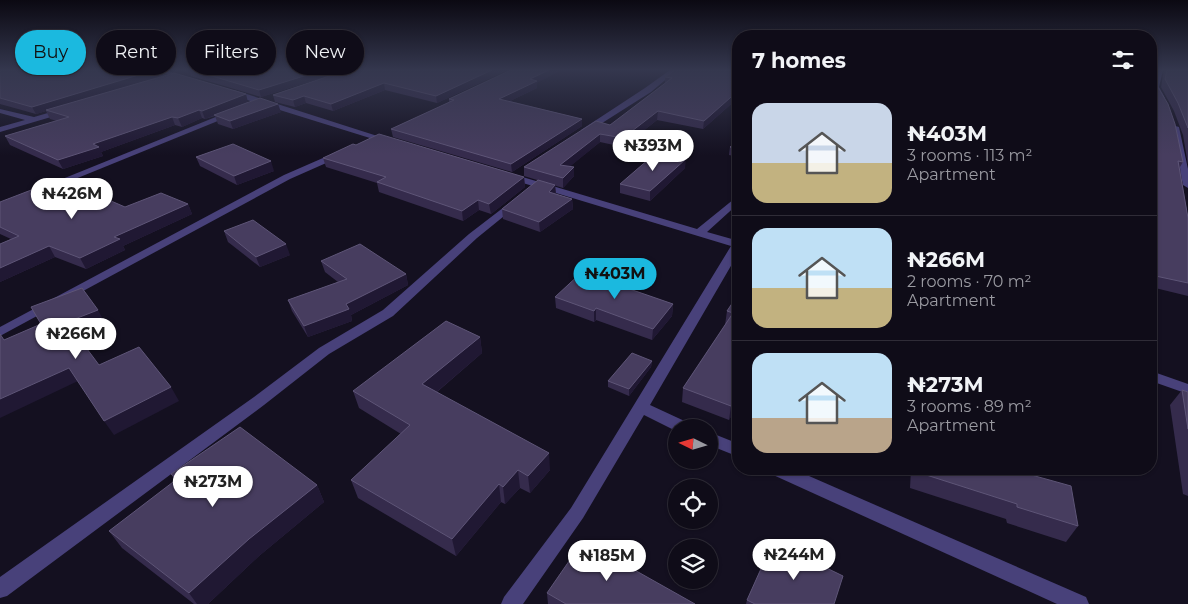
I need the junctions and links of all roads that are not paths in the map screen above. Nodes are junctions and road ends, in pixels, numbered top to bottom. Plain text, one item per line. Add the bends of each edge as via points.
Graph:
1 (253, 98) edge
2 (273, 98) edge
3 (635, 98) edge
4 (1161, 98) edge
5 (263, 101) junction
6 (72, 108) edge
7 (245, 109) edge
8 (0, 111) edge
9 (236, 112) edge
10 (34, 119) junction
11 (394, 129) edge
12 (0, 130) edge
13 (575, 136) edge
14 (376, 138) junction
15 (394, 143) edge
16 (1185, 154) edge
17 (495, 172) edge
18 (536, 185) junction
19 (1188, 185) edge
20 (46, 188) edge
21 (732, 204) edge
22 (699, 233) junction
23 (732, 242) edge
24 (732, 254) edge
25 (0, 332) edge
26 (1157, 378) edge
27 (1188, 388) edge
28 (640, 407) junction
29 (668, 420) edge
30 (718, 442) edge
31 (732, 449) edge
32 (790, 475) edge
33 (0, 589) edge
34 (1067, 602) edge
35 (510, 604) edge

1 - 5 street
2 - 5 street
3 - 13 street
4 - 16 street
5 - 7 street
5 - 14 street
6 - 10 street
8 - 10 street
9 - 20 street
10 - 12 street
11 - 14 street
14 - 15 street
14 - 25 street via 287,177
16 - 19 street via 1182,166
17 - 18 street via 518,175
18 - 22 street
18 - 33 street via 473,236 388,313 324,351
21 - 22 street
22 - 23 street
24 - 28 street
26 - 27 street
28 - 29 street
28 - 35 street via 576,513
30 - 31 street
32 - 34 street

